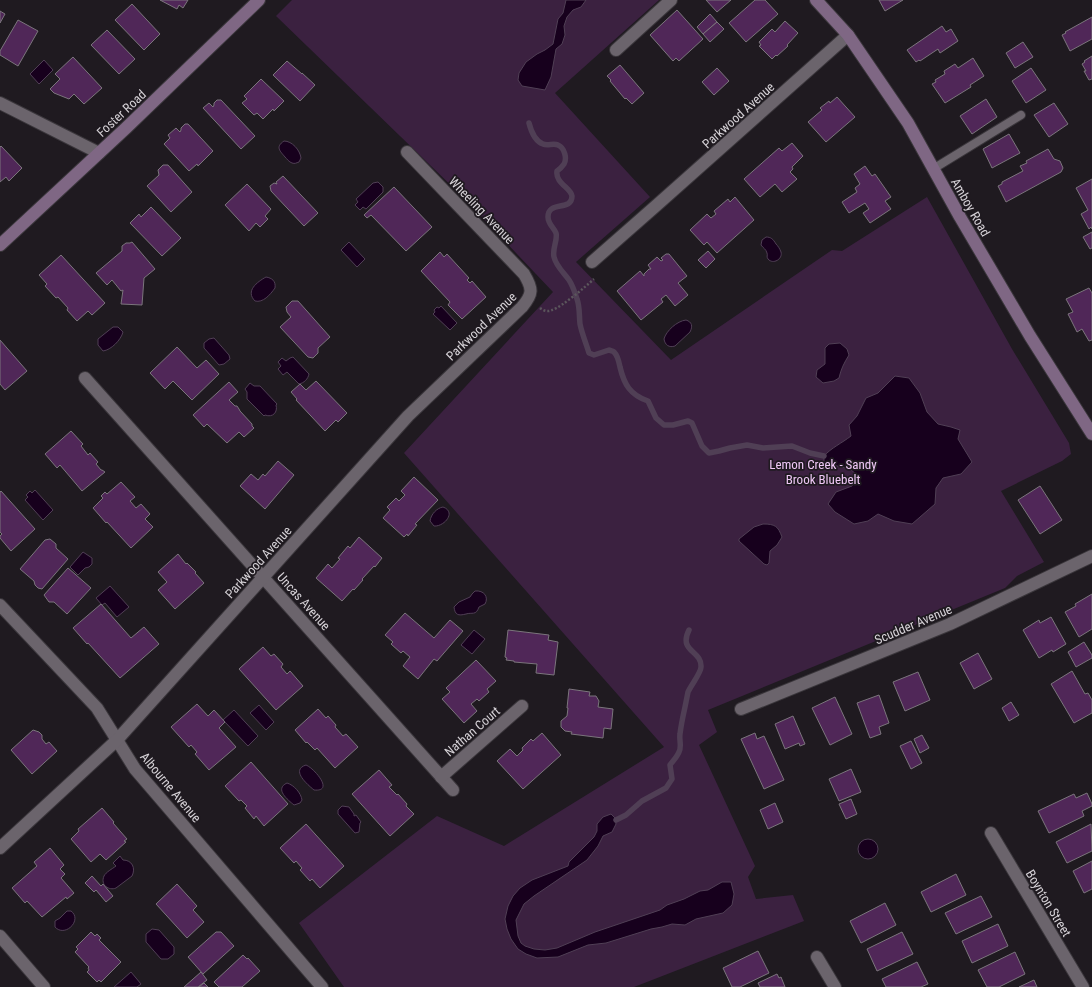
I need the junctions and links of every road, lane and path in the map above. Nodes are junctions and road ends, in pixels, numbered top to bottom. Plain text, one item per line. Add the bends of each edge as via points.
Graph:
1 (259, 0) edge
2 (671, 0) edge
3 (816, 0) edge
4 (848, 35) junction
5 (616, 50) dead end
6 (0, 102) edge
7 (1021, 115) dead end
8 (407, 152) dead end
9 (99, 153) junction
10 (933, 169) junction
11 (0, 244) edge
12 (592, 262) dead end
13 (594, 279) dead end
14 (531, 291) joint
15 (538, 306) dead end
16 (85, 378) dead end
17 (1092, 434) edge
18 (1092, 556) edge
19 (263, 577) junction
20 (0, 604) edge
21 (522, 706) dead end
22 (741, 709) dead end
23 (117, 740) junction
24 (441, 776) junction
25 (453, 790) dead end
26 (992, 833) dead end
27 (0, 848) edge
28 (0, 936) edge
29 (818, 958) dead end
30 (44, 987) edge
31 (322, 987) edge
32 (835, 987) edge
33 (1082, 987) edge

1 - 9 main road, Foster Road
2 - 5 street
3 - 4 main road, Amboy Road
4 - 10 main road, Amboy Road via 908,123
4 - 12 street, Parkwood Avenue
6 - 9 street
7 - 10 lane
8 - 14 street, Wheeling Avenue via 524,274
9 - 11 main road, Foster Road
10 - 17 main road, Amboy Road via 1030,336
13 - 15 path via 559,307 549,311
14 - 19 street, Parkwood Avenue via 522,307 408,416
16 - 19 street, Uncas Avenue
18 - 22 street, Scudder Avenue via 950,624
19 - 23 street, Parkwood Avenue
19 - 24 street, Uncas Avenue
20 - 23 street, Albourne Avenue via 97,708
21 - 24 street, Nathan Court
23 - 27 street, Parkwood Avenue
23 - 31 street, Albourne Avenue via 134,769
24 - 25 street, Uncas Avenue
26 - 33 street, Boynton Street
28 - 30 street
29 - 32 street

